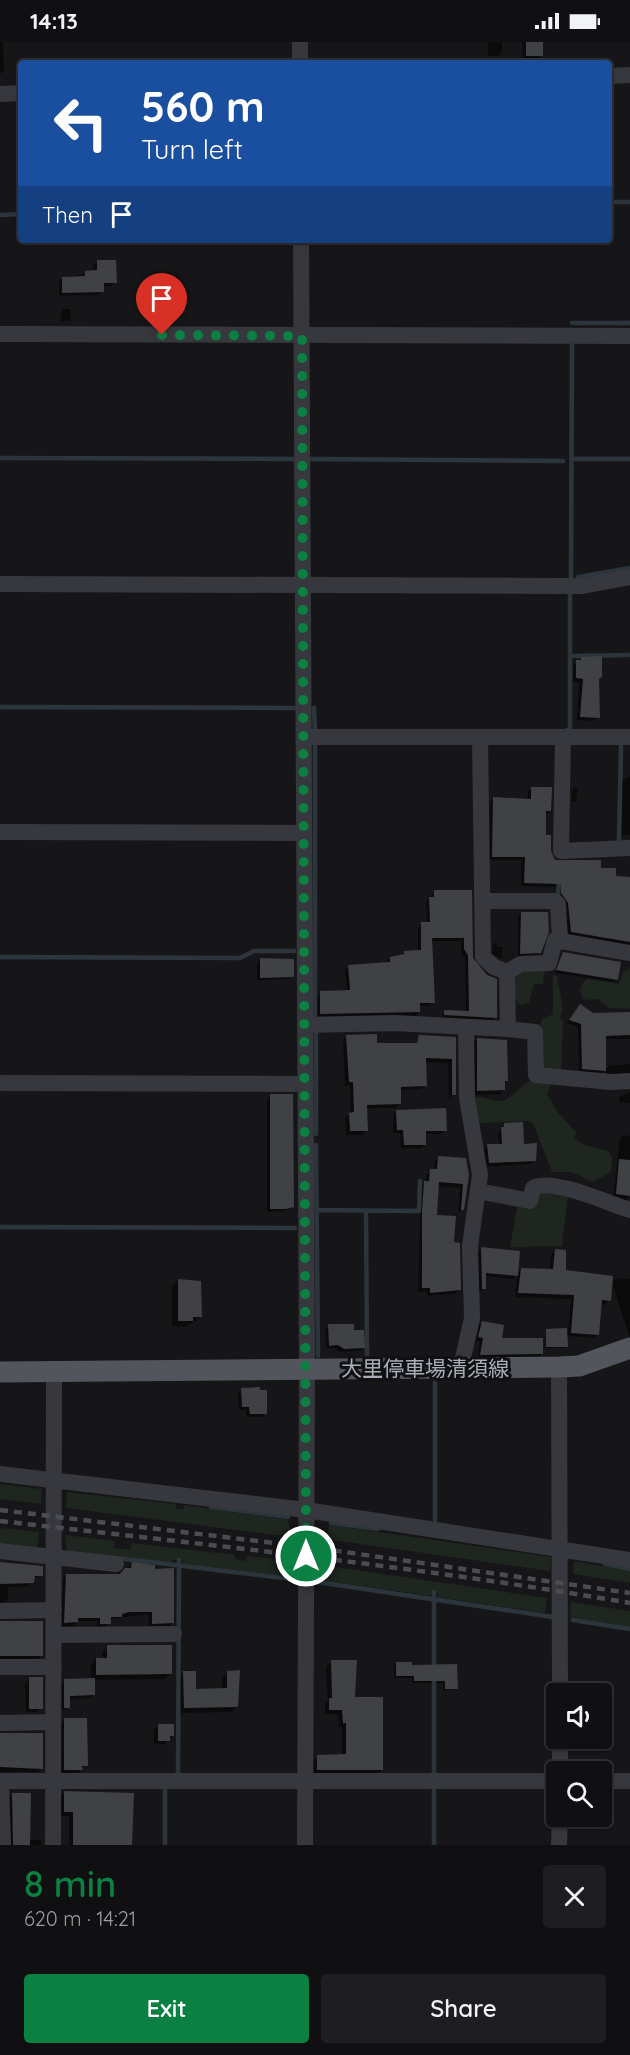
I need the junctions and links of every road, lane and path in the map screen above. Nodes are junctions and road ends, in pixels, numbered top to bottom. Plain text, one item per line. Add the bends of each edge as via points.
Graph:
1 (300, 42) edge
2 (300, 60) edge
3 (630, 75) edge
4 (612, 76) edge
5 (18, 93) edge
6 (0, 94) edge
7 (301, 243) edge
8 (0, 334) edge
9 (302, 336) junction
10 (630, 336) edge
11 (630, 577) edge
12 (0, 584) edge
13 (303, 585) junction
14 (304, 737) junction
15 (480, 737) junction
16 (563, 737) junction
17 (630, 737) edge
18 (0, 832) edge
19 (304, 833) junction
20 (630, 848) edge
21 (482, 901) junction
22 (560, 940) junction
23 (630, 953) edge
24 (507, 972) junction
25 (305, 1025) junction
26 (466, 1027) junction
27 (508, 1029) junction
28 (630, 1081) edge
29 (0, 1083) edge
30 (306, 1084) junction
31 (478, 1191) junction
32 (630, 1210) edge
33 (630, 1348) edge
34 (461, 1367) junction
35 (559, 1367) junction
36 (307, 1368) junction
37 (0, 1372) edge
38 (54, 1372) junction
39 (0, 1474) edge
40 (54, 1479) junction
41 (306, 1510) junction
42 (560, 1547) junction
43 (0, 1551) edge
44 (54, 1556) junction
45 (630, 1560) edge
46 (116, 1564) dead end
47 (54, 1610) junction
48 (0, 1611) edge
49 (174, 1634) dead end
50 (54, 1635) junction
51 (0, 1667) edge
52 (54, 1667) junction
53 (560, 1683) edge
54 (53, 1722) junction
55 (0, 1723) edge
56 (53, 1780) junction
57 (1, 1781) edge
58 (546, 1781) edge
59 (612, 1781) edge
60 (630, 1781) edge
61 (306, 1782) junction
62 (560, 1827) edge
63 (3, 1845) edge
64 (53, 1845) edge
65 (305, 1845) edge
66 (559, 1845) edge

1 - 2 street
3 - 4 street
5 - 6 street
7 - 9 street
8 - 9 street
9 - 10 street
9 - 13 street
11 - 13 street via 582,586
12 - 13 street
13 - 14 street
14 - 15 street
14 - 19 street
15 - 16 street
15 - 21 street
16 - 17 street
16 - 20 street via 561,851
18 - 19 street
19 - 25 street
21 - 22 street via 554,900 558,904
21 - 24 street via 483,957
22 - 23 street
22 - 24 street via 555,940 549,963 521,964
24 - 27 street
25 - 26 street via 395,1023
25 - 30 street
26 - 27 street
26 - 31 street via 467,1098 479,1157
27 - 28 street via 535,1032 536,1075
29 - 30 street
30 - 36 street
31 - 32 street via 530,1200 533,1188 540,1184 573,1189
31 - 34 street via 470,1246 472,1318
33 - 35 main road, 大里停車場清須線 via 579,1366
34 - 35 main road, 大里停車場清須線
34 - 36 main road, 大里停車場清須線
35 - 42 street
36 - 38 main road, 大里停車場清須線
36 - 41 street
37 - 38 main road, 大里停車場清須線
38 - 40 street
39 - 40 street
40 - 41 street
40 - 44 street
41 - 42 street
41 - 61 street
42 - 45 street
42 - 53 street
43 - 44 street
44 - 46 street
44 - 47 street
47 - 48 street
47 - 50 street
49 - 50 street
50 - 52 street
51 - 52 street
52 - 54 street
54 - 55 street
54 - 56 street
56 - 57 street
56 - 61 street
56 - 64 street
57 - 63 street
58 - 61 street
59 - 60 street
61 - 65 street
62 - 66 street

